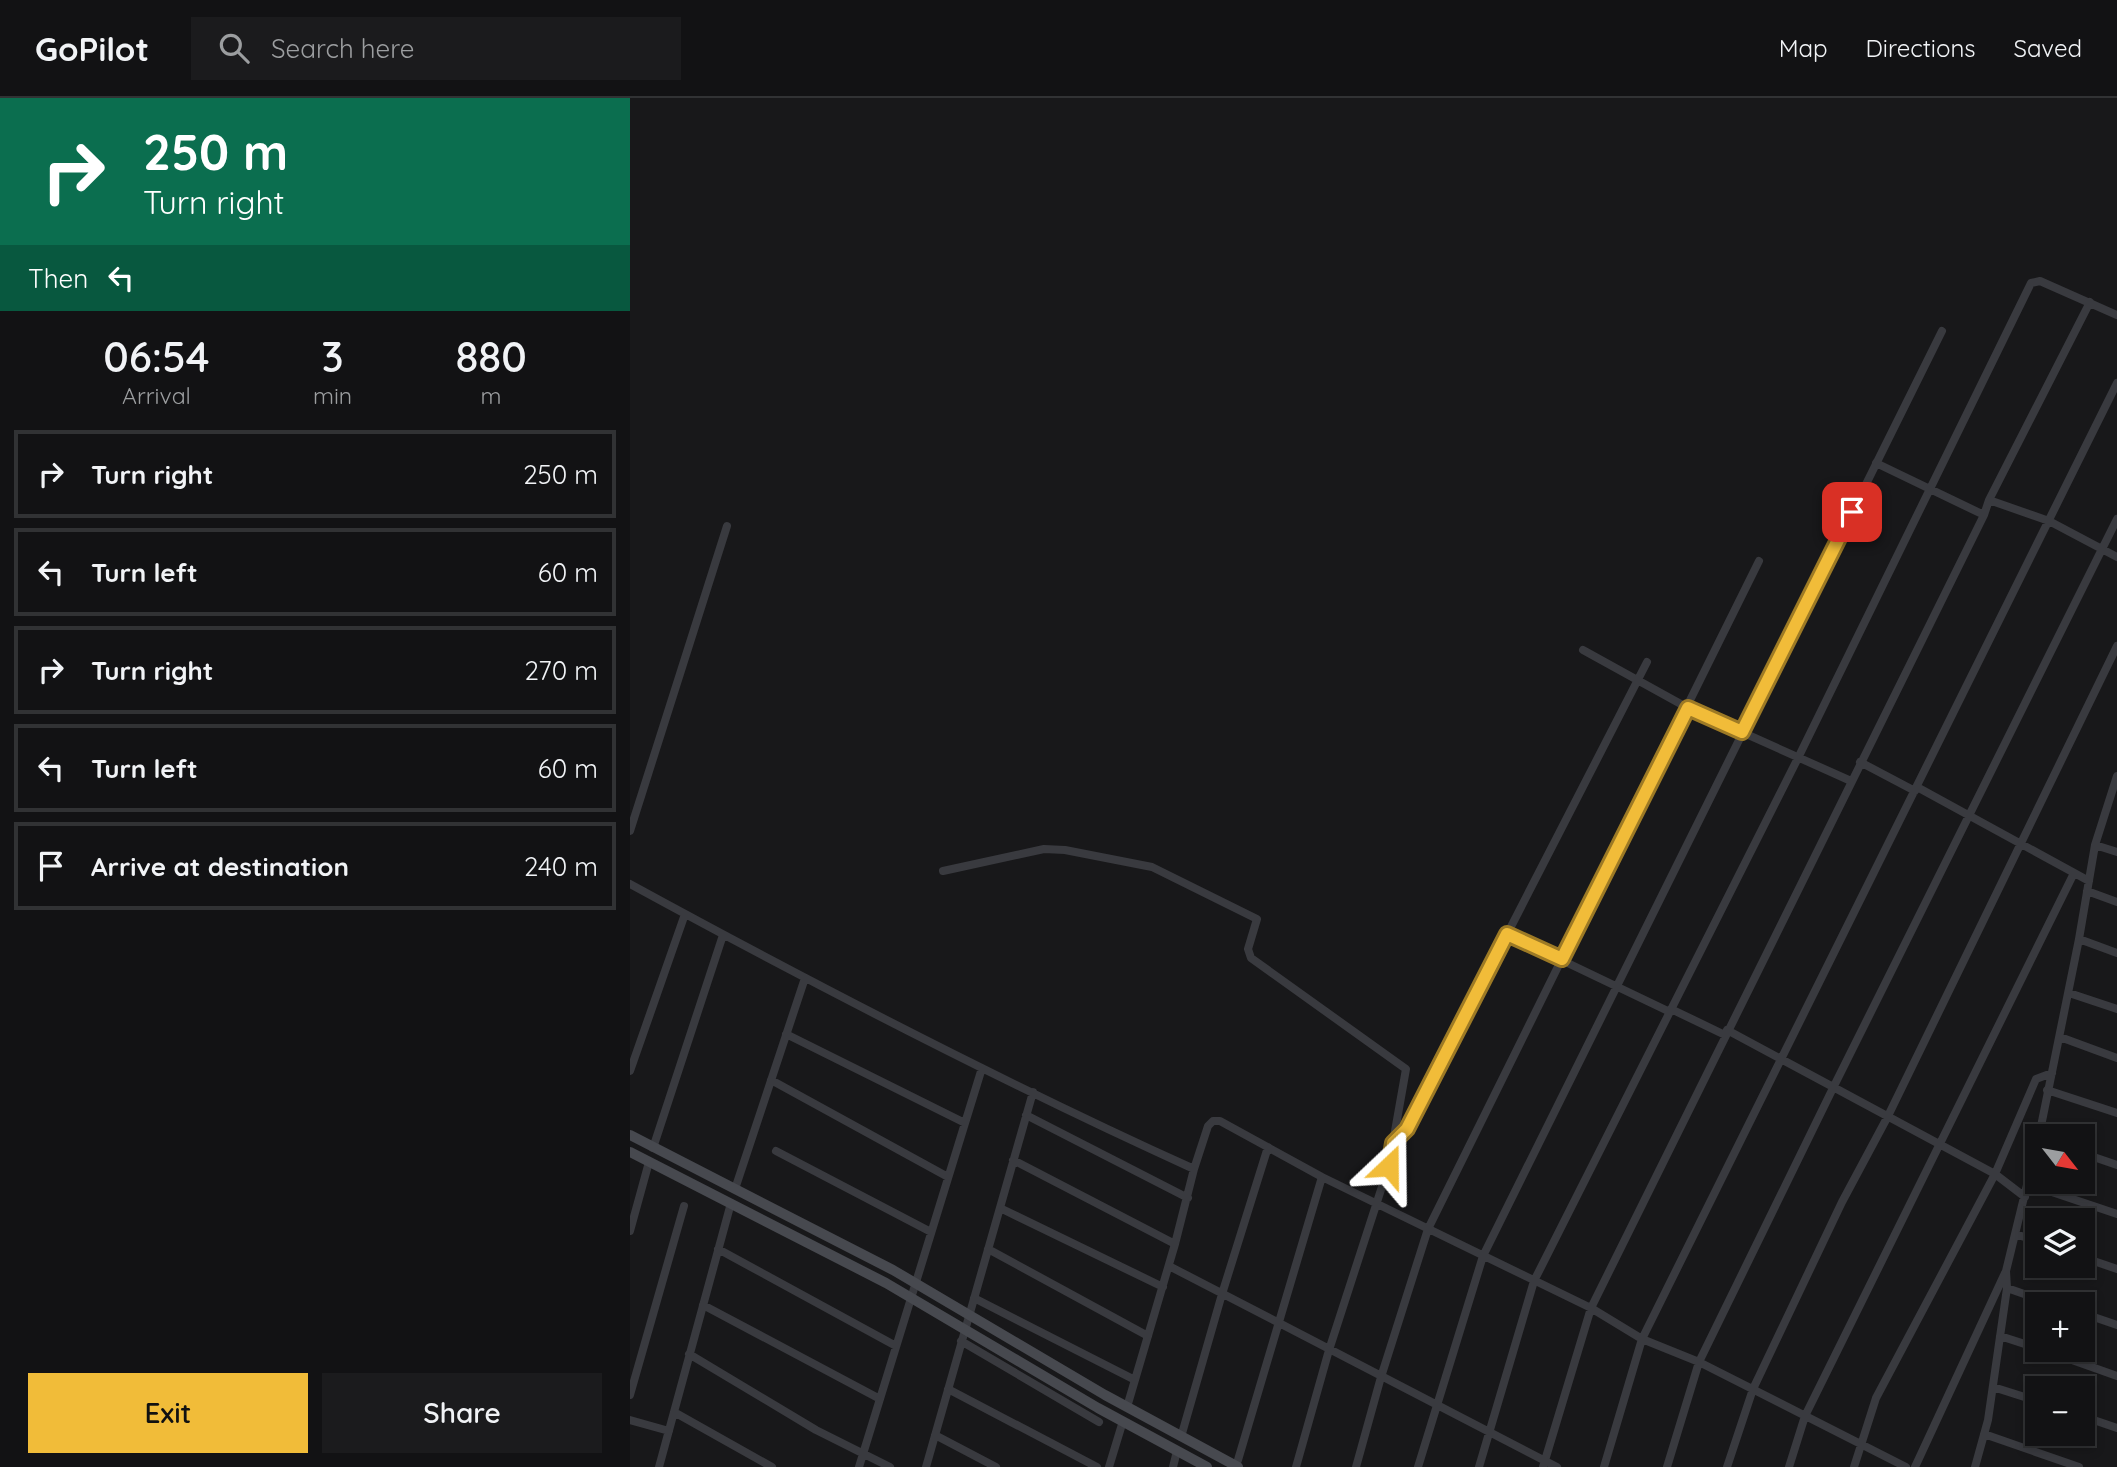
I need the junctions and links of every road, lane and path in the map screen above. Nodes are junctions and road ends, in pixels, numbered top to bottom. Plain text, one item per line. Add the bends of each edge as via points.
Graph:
1 (2090, 302) junction
2 (2117, 314) edge
3 (1942, 331) dead end
4 (2117, 383) edge
5 (1876, 463) junction
6 (1930, 489) junction
7 (1989, 500) junction
8 (1984, 515) junction
9 (2117, 519) edge
10 (2049, 521) junction
11 (727, 526) dead end
12 (2103, 548) junction
13 (2117, 557) edge
14 (1759, 561) dead end
15 (2117, 646) edge
16 (1583, 650) dead end
17 (1647, 662) dead end
18 (1637, 681) junction
19 (1688, 708) junction
20 (1742, 732) junction
21 (1799, 756) junction
22 (1860, 762) junction
23 (2117, 776) edge
24 (1851, 781) junction
25 (1916, 789) junction
26 (2113, 799) edge
27 (1968, 816) junction
28 (630, 831) edge
29 (2022, 845) junction
30 (2095, 845) junction
31 (2117, 852) edge
32 (943, 871) dead end
33 (2074, 873) junction
34 (2089, 881) junction
35 (630, 884) edge
36 (2087, 891) junction
37 (2117, 902) edge
38 (685, 914) junction
39 (1507, 934) junction
40 (723, 935) junction
41 (2079, 939) junction
42 (2117, 953) edge
43 (1562, 959) junction
44 (805, 978) junction
45 (1616, 986) junction
46 (2069, 993) junction
47 (2117, 1009) edge
48 (1670, 1010) junction
49 (1726, 1033) junction
50 (786, 1034) junction
51 (2060, 1037) junction
52 (1781, 1058) junction
53 (2117, 1058) edge
54 (982, 1068) junction
55 (630, 1071) edge
56 (2052, 1073) junction
57 (771, 1080) junction
58 (1834, 1086) junction
59 (2047, 1090) junction
60 (1033, 1092) junction
61 (2117, 1113) edge
62 (1026, 1115) junction
63 (1888, 1116) junction
64 (965, 1123) junction
65 (2041, 1124) edge
66 (630, 1135) edge
67 (1393, 1143) junction
68 (1941, 1145) junction
69 (1268, 1147) junction
70 (653, 1148) junction
71 (776, 1151) dead end
72 (630, 1152) edge
73 (2095, 1157) edge
74 (1013, 1160) junction
75 (649, 1162) junction
76 (2117, 1165) edge
77 (1194, 1169) junction
78 (1995, 1174) junction
79 (948, 1177) junction
80 (1322, 1177) junction
81 (735, 1189) junction
82 (2026, 1194) edge
83 (2058, 1194) edge
84 (2025, 1197) junction
85 (1188, 1198) junction
86 (731, 1203) junction
87 (1376, 1203) junction
88 (684, 1206) dead end
89 (1000, 1208) junction
90 (2117, 1214) edge
91 (1428, 1229) junction
92 (630, 1231) edge
93 (931, 1232) junction
94 (2015, 1234) junction
95 (2025, 1237) edge
96 (1175, 1244) junction
97 (718, 1249) junction
98 (988, 1249) junction
99 (1483, 1256) junction
100 (2095, 1261) edge
101 (1169, 1266) junction
102 (2117, 1269) edge
103 (2006, 1271) junction
104 (1534, 1281) junction
105 (916, 1283) junction
106 (1163, 1287) junction
107 (2007, 1289) junction
108 (1222, 1294) junction
109 (2025, 1295) edge
110 (911, 1297) junction
111 (974, 1298) junction
112 (703, 1304) junction
113 (1591, 1308) junction
114 (969, 1314) junction
115 (2095, 1317) edge
116 (1277, 1323) junction
117 (2117, 1325) edge
118 (965, 1328) junction
119 (1148, 1336) junction
120 (2000, 1336) junction
121 (1642, 1339) junction
122 (961, 1341) junction
123 (2025, 1344) edge
124 (896, 1346) junction
125 (1329, 1350) junction
126 (689, 1354) junction
127 (1699, 1362) junction
128 (2077, 1362) edge
129 (2117, 1376) edge
130 (1381, 1377) junction
131 (1135, 1380) junction
132 (1993, 1387) junction
133 (948, 1389) junction
134 (1753, 1389) junction
135 (630, 1395) edge
136 (2025, 1397) edge
137 (880, 1399) junction
138 (1436, 1406) junction
139 (1127, 1407) junction
140 (674, 1412) junction
141 (1805, 1416) junction
142 (630, 1420) edge
143 (2095, 1420) edge
144 (1123, 1421) junction
145 (1099, 1422) dead end
146 (2117, 1428) edge
147 (669, 1431) junction
148 (1489, 1433) junction
149 (1984, 1434) junction
150 (935, 1435) junction
151 (1181, 1437) junction
152 (1861, 1445) junction
153 (1177, 1451) junction
154 (863, 1455) junction
155 (1238, 1464) edge
156 (1544, 1464) edge
157 (659, 1467) edge
158 (772, 1467) edge
159 (859, 1467) edge
160 (890, 1467) edge
161 (926, 1467) edge
162 (996, 1467) edge
163 (1097, 1467) edge
164 (1109, 1467) edge
165 (1173, 1467) edge
166 (1207, 1467) edge
167 (1296, 1467) edge
168 (1356, 1467) edge
169 (1418, 1467) edge
170 (1479, 1467) edge
171 (1557, 1467) edge
172 (1604, 1467) edge
173 (1667, 1467) edge
174 (1727, 1467) edge
175 (1789, 1467) edge
176 (1854, 1467) edge
177 (1906, 1467) edge
178 (1914, 1467) edge
179 (1975, 1467) edge
180 (2078, 1467) edge

1 - 2 street
1 - 6 street via 2040,281 2031,283
1 - 7 street
3 - 5 street
4 - 10 street
5 - 6 street
5 - 20 street
6 - 8 street
6 - 21 street
7 - 8 street
7 - 10 street
8 - 22 street
9 - 12 street
10 - 12 street
10 - 25 street
11 - 28 street
12 - 13 street
12 - 27 street
14 - 19 street
15 - 29 street
16 - 18 street
17 - 18 street
18 - 19 street
18 - 39 street
19 - 20 street
19 - 43 street
20 - 21 street
20 - 45 street
21 - 24 street
21 - 48 street
22 - 24 street
22 - 25 street
23 - 26 street
24 - 49 street
25 - 27 street
25 - 52 street
26 - 30 street
27 - 29 street
27 - 58 street
29 - 33 street
29 - 63 street
30 - 31 street
30 - 34 street
32 - 67 street via 1044,849 1065,850 1152,867 1257,919 1248,948 1251,958 1406,1069
33 - 34 street
33 - 68 street
34 - 36 street
35 - 38 street
36 - 37 street
36 - 41 street
38 - 40 street
38 - 55 street
39 - 43 street
39 - 67 street via 1407,1129
40 - 44 street
40 - 70 street
41 - 42 street
41 - 46 street
43 - 45 street
43 - 91 street
44 - 50 street
44 - 54 street
45 - 48 street
45 - 99 street
46 - 47 street
46 - 51 street
48 - 49 street
48 - 104 street
49 - 52 street
49 - 113 street
50 - 57 street
50 - 64 street
51 - 53 street
51 - 56 street
52 - 58 street
52 - 121 street
54 - 60 street
54 - 64 street
56 - 59 street
56 - 78 street via 2036,1079
57 - 79 street
57 - 81 street
58 - 63 street
58 - 127 street
59 - 61 street
59 - 65 street
60 - 62 street
60 - 77 street
62 - 74 street
62 - 85 street
63 - 68 street
63 - 134 street
64 - 79 street
66 - 70 main road
67 - 87 street
68 - 78 street
68 - 141 street
69 - 77 street via 1213,1121
69 - 80 street
69 - 108 street
70 - 81 main road
71 - 93 street
72 - 75 main road
73 - 76 street
74 - 89 street
74 - 96 street
75 - 86 main road
75 - 92 street
77 - 85 street
78 - 84 street
78 - 152 street via 1876,1398
79 - 93 street
80 - 87 street
80 - 116 street
81 - 105 main road
82 - 84 street
83 - 90 street
84 - 94 street
85 - 96 street
86 - 97 street
86 - 110 main road
87 - 91 street
87 - 125 street
88 - 135 street
89 - 98 street
89 - 106 street
91 - 99 street
91 - 130 street
93 - 105 street
94 - 95 street
94 - 103 street
96 - 101 street
97 - 112 street
97 - 124 street
98 - 111 street
98 - 119 street
99 - 104 street
99 - 138 street
100 - 102 street
101 - 106 street
101 - 108 street
103 - 107 street
103 - 178 street
104 - 113 street
104 - 148 street
105 - 110 street
105 - 114 main road
106 - 119 street
107 - 109 street
107 - 120 street
108 - 116 street
108 - 151 street
110 - 118 main road
110 - 124 street
111 - 114 street
111 - 131 street
112 - 126 street
112 - 137 street
113 - 121 street
113 - 156 street
114 - 118 street
114 - 139 main road
115 - 117 street
116 - 125 street
116 - 155 street
118 - 122 street
118 - 144 main road
119 - 131 street
120 - 123 street
120 - 132 street
121 - 127 street
121 - 172 street
122 - 133 street
122 - 145 street
124 - 137 street
125 - 130 street
125 - 167 street
126 - 140 street
126 - 154 street
127 - 134 street
127 - 173 street
128 - 129 street
130 - 138 street
130 - 168 street
131 - 139 street
132 - 136 street
132 - 149 street
133 - 150 street
133 - 163 street
134 - 141 street
134 - 174 street
137 - 154 street
138 - 148 street
138 - 169 street
139 - 151 main road
140 - 147 street
140 - 158 street
141 - 152 street
141 - 175 street
142 - 147 street
143 - 146 street
144 - 153 main road
144 - 164 street
147 - 157 street
148 - 156 street
148 - 170 street
149 - 179 street
149 - 180 street
150 - 161 street
150 - 162 street
151 - 155 main road
152 - 176 street
152 - 177 street
153 - 165 street
153 - 166 main road
154 - 159 street
154 - 160 street
156 - 171 street

